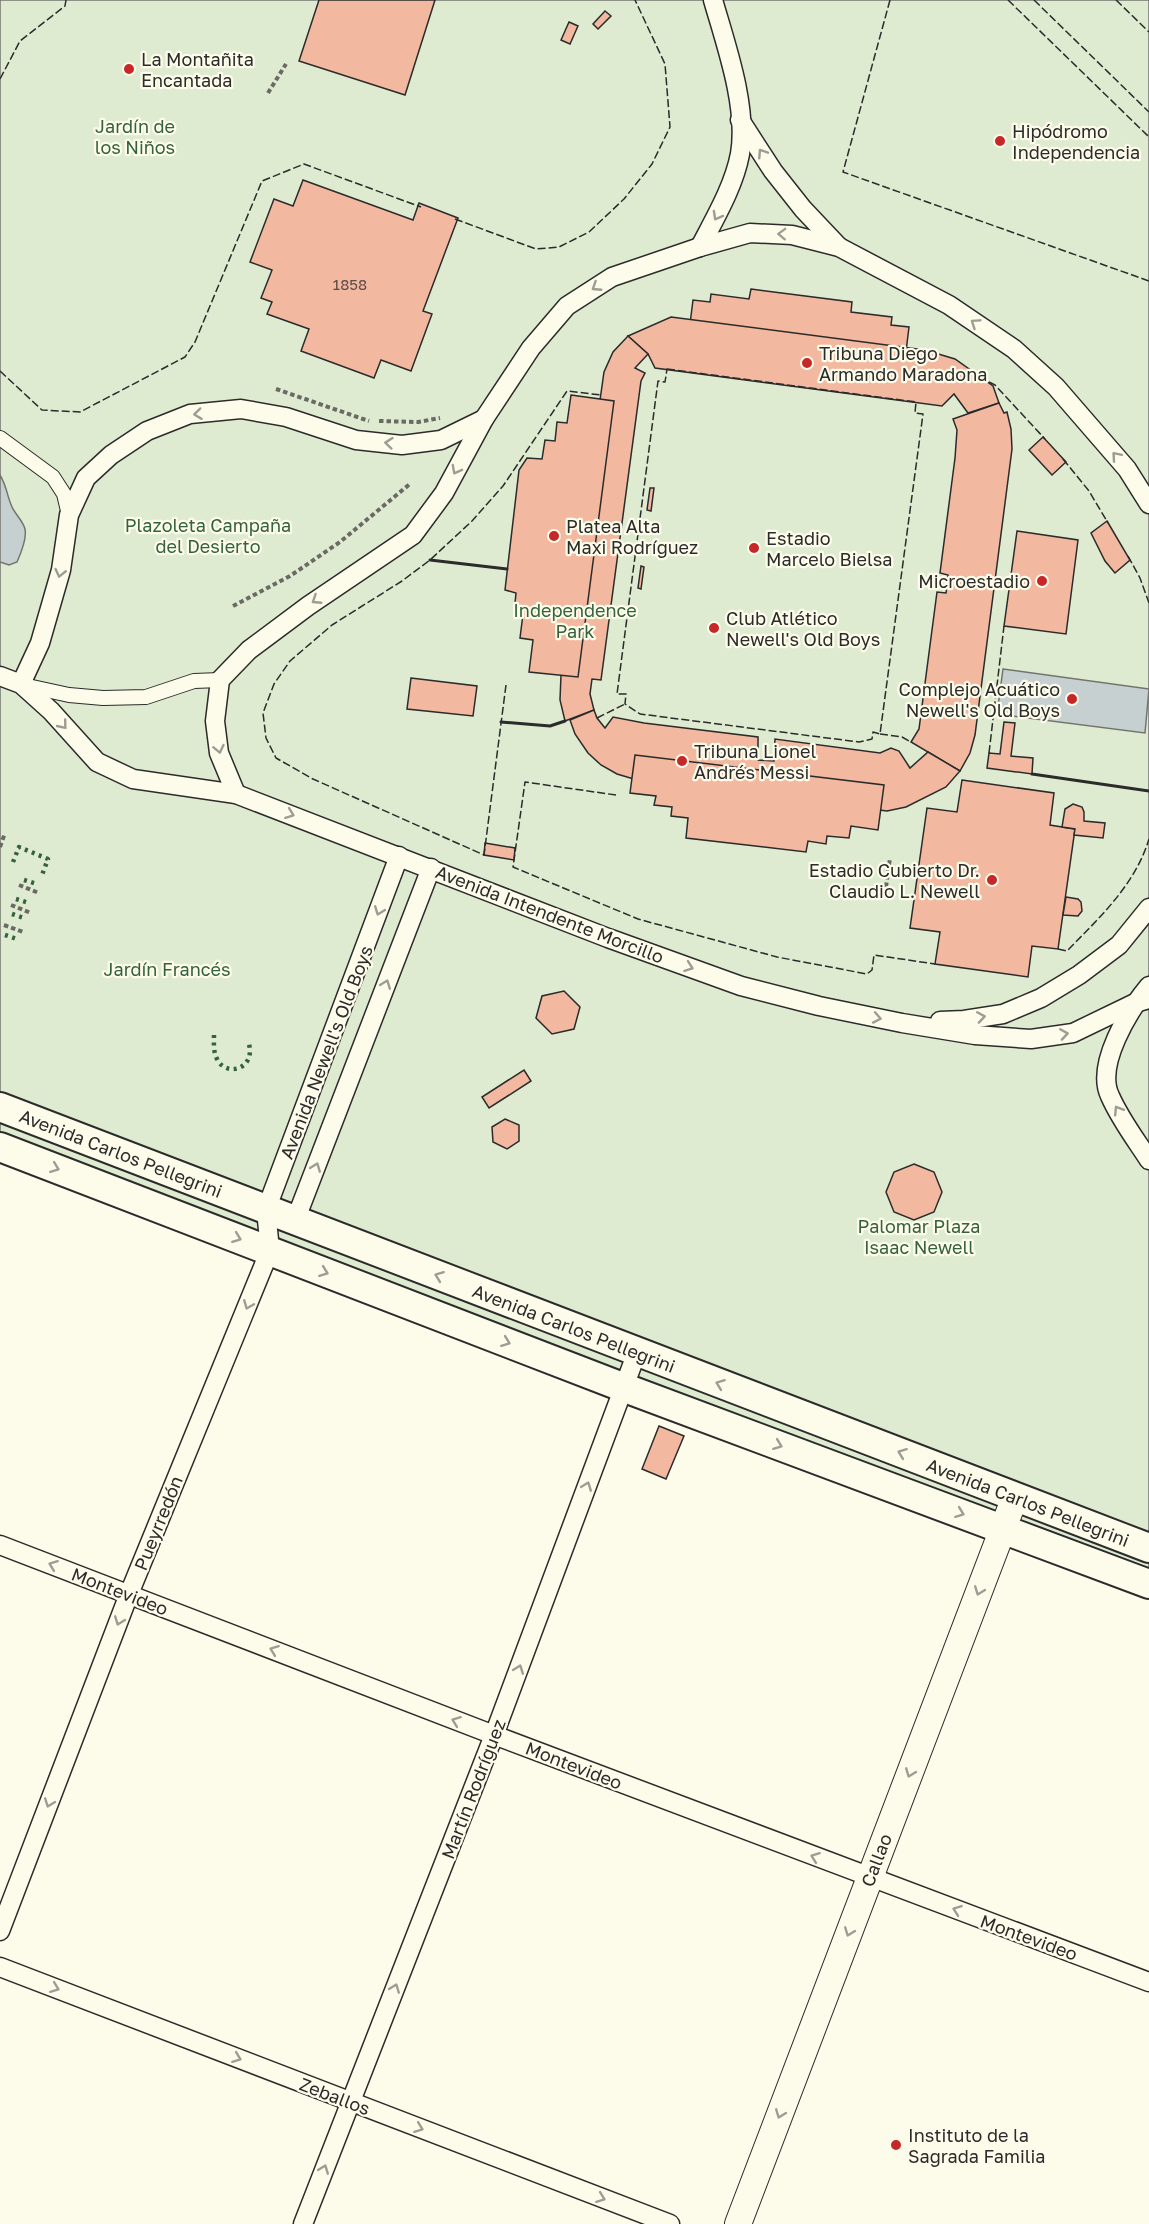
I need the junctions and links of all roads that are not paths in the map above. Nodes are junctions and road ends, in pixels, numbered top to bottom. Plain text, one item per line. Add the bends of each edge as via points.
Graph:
1 (713, 0) edge
2 (740, 120) junction
3 (700, 247) junction
4 (839, 247) junction
5 (484, 419) junction
6 (0, 438) edge
7 (1149, 504) edge
8 (69, 515) junction
9 (0, 676) edge
10 (220, 680) junction
11 (21, 684) junction
12 (236, 794) junction
13 (399, 856) junction
14 (431, 868) junction
15 (1149, 908) edge
16 (1149, 986) edge
17 (1142, 1001) edge
18 (902, 1023) junction
19 (0, 1107) edge
20 (0, 1147) edge
21 (1149, 1160) edge
22 (266, 1210) junction
23 (295, 1221) junction
24 (270, 1250) junction
25 (637, 1352) junction
26 (625, 1388) junction
27 (1015, 1497) junction
28 (1003, 1529) junction
29 (0, 1545) edge
30 (1149, 1548) edge
31 (1149, 1584) edge
32 (129, 1594) junction
33 (494, 1735) junction
34 (870, 1877) junction
35 (0, 1931) edge
36 (0, 1967) edge
37 (1149, 1982) edge
38 (350, 2102) junction
39 (303, 2224) edge
40 (670, 2224) edge
41 (738, 2224) edge

1 - 2 street via 736,86
2 -> 3 street via 740,153 723,205
4 -> 2 street via 773,171
4 -> 3 street via 792,235 750,233
3 -> 5 street via 612,277 567,306 531,348
7 -> 4 street via 1127,469 1056,387 1014,349 949,305
5 -> 8 street via 441,440 402,445 356,440 286,417 241,409 190,414 147,431 111,454 86,478
5 -> 10 street via 444,493 413,535 249,650
6 - 8 street via 53,477 64,495
8 -> 11 street via 61,570 40,643
9 - 11 street, Avenida Intendente Morcillo
10 - 11 street via 194,681 146,697 103,699
10 -> 12 street via 215,721 219,753
11 -> 12 street, Avenida Intendente Morcillo via 97,762 133,779
12 -> 13 street, Avenida Intendente Morcillo
13 - 14 street, Avenida Intendente Morcillo
13 -> 22 street, Avenida Newell's Old Boys
14 -> 18 street, Avenida Intendente Morcillo via 741,986
23 -> 14 street, Avenida Newell's Old Boys
18 -> 15 street via 1003,1014 1041,998 1119,945
16 - 17 street
18 -> 17 street, Avenida Intendente Morcillo via 1031,1039 1073,1033
21 -> 17 street via 1109,1095 1106,1069 1114,1044
19 - 22 main road, Avenida Carlos Pellegrini
20 -> 24 main road, Avenida Carlos Pellegrini
22 - 23 main road, Avenida Carlos Pellegrini
22 - 24 street, Avenida Newell's Old Boys
25 -> 23 main road, Avenida Carlos Pellegrini
24 -> 26 main road, Avenida Carlos Pellegrini
24 -> 32 street, Pueyrredón
25 - 26 street, Martín Rodríguez
27 -> 25 main road, Avenida Carlos Pellegrini
26 -> 28 main road, Avenida Carlos Pellegrini
33 -> 26 street, Martín Rodríguez
27 - 28 main road, Callao
27 - 30 main road, Avenida Carlos Pellegrini
28 - 31 main road, Avenida Carlos Pellegrini
28 -> 34 main road, Callao
32 -> 29 street, Montevideo
33 -> 32 street, Montevideo
32 -> 35 street, Pueyrredón
34 -> 33 street, Montevideo
38 -> 33 street, Martín Rodríguez
37 -> 34 street, Montevideo
34 -> 41 main road, Callao
36 -> 38 street, Zeballos
39 -> 38 street, Martín Rodríguez
38 -> 40 street, Zeballos

